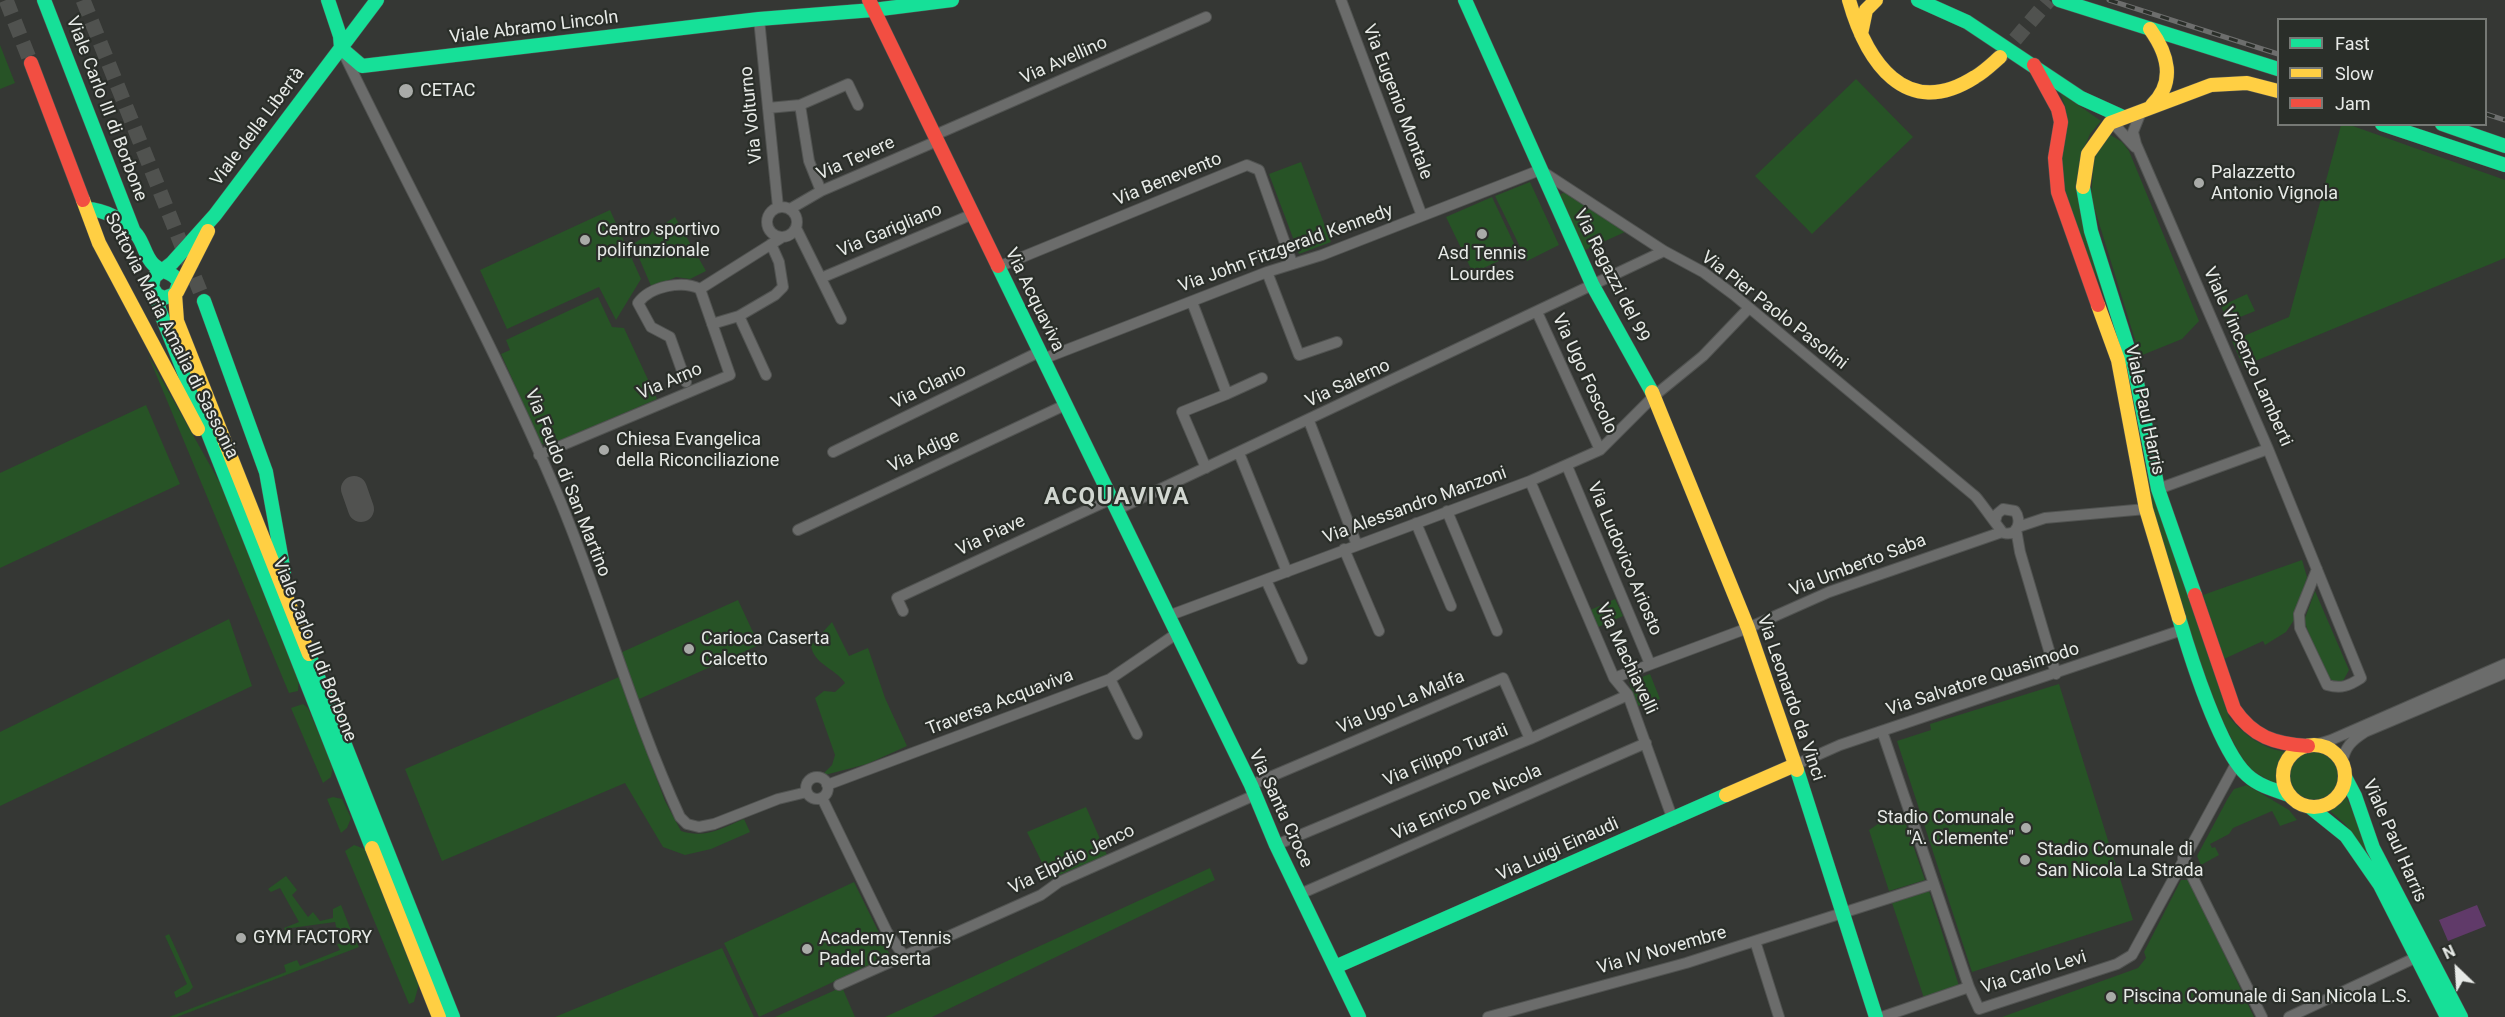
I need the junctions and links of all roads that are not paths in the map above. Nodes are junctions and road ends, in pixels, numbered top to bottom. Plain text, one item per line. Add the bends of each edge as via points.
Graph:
1 (44, 0) edge
2 (328, 0) edge
3 (377, 0) edge
4 (952, 0) edge
5 (1341, 0) edge
6 (1465, 0) edge
7 (1840, 0) edge
8 (1876, 0) edge
9 (1917, 0) edge
10 (2059, 0) edge
11 (871, 5) edge
12 (1850, 6) edge
13 (1206, 17) dead end
14 (759, 19) junction
15 (2150, 29) junction
16 (1861, 34) junction
17 (342, 48) junction
18 (2000, 57) tunnel mouth
19 (31, 63) tunnel mouth
20 (2034, 65) junction
21 (2277, 69) edge
22 (2277, 91) edge
23 (800, 105) junction
24 (858, 105) dead end
25 (768, 108) junction
26 (2143, 111) junction
27 (2118, 120) junction
28 (2388, 126) edge
29 (2448, 126) edge
30 (936, 138) junction
31 (2505, 146) edge
32 (2142, 161) junction
33 (2505, 165) edge
34 (1540, 170) junction
35 (821, 191) junction
36 (778, 207) junction
37 (87, 209) junction
38 (790, 209) junction
39 (973, 214) junction
40 (215, 215) junction
41 (1422, 216) junction
42 (796, 228) junction
43 (134, 230) junction
44 (781, 238) junction
45 (771, 244) junction
46 (1664, 251) junction
47 (1292, 263) junction
48 (998, 267) junction
49 (163, 271) junction
50 (1266, 272) junction
51 (821, 278) junction
52 (1593, 286) junction
53 (700, 289) junction
54 (154, 291) junction
55 (176, 293) junction
56 (204, 301) tunnel mouth
57 (1192, 302) junction
58 (1748, 309) junction
59 (1537, 312) junction
60 (739, 316) junction
61 (841, 319) dead end
62 (712, 324) junction
63 (1337, 342) dead end
64 (1041, 355) junction
65 (766, 375) dead end
66 (1262, 378) dead end
67 (686, 382) dead end
68 (1227, 394) junction
69 (1654, 396) junction
70 (1065, 405) junction
71 (1309, 421) junction
72 (2268, 449) junction
73 (1600, 450) junction
74 (833, 452) dead end
75 (1239, 453) junction
76 (540, 455) junction
77 (1567, 466) junction
78 (1206, 468) junction
79 (1530, 482) junction
80 (2158, 489) junction
81 (231, 490) junction
82 (1975, 495) junction
83 (1114, 505) junction
84 (2146, 509) junction
85 (2011, 510) junction
86 (1448, 511) junction
87 (2045, 518) junction
88 (1416, 523) junction
89 (1999, 528) junction
90 (2017, 528) junction
91 (798, 530) dead end
92 (1356, 544) junction
93 (1344, 549) junction
94 (2020, 552) junction
95 (2317, 568) junction
96 (1287, 572) junction
97 (1266, 580) junction
98 (289, 602) junction
99 (1451, 606) dead end
100 (903, 610) dead end
101 (1168, 616) junction
102 (1748, 628) junction
103 (2182, 630) junction
104 (1379, 631) dead end
105 (1497, 631) dead end
106 (1176, 634) junction
107 (1302, 659) dead end
108 (2505, 663) edge
109 (1650, 664) junction
110 (2505, 673) edge
111 (2056, 674) junction
112 (1614, 678) junction
113 (1110, 679) junction
114 (1628, 695) junction
115 (1882, 731) junction
116 (1137, 734) dead end
117 (1530, 739) junction
118 (1646, 743) junction
119 (2310, 746) junction
120 (2237, 762) junction
121 (1795, 765) junction
122 (2343, 770) junction
123 (827, 785) junction
124 (1253, 790) junction
125 (807, 792) junction
126 (2289, 795) junction
127 (822, 798) junction
128 (2310, 807) junction
129 (1673, 820) junction
130 (1276, 845) junction
131 (2183, 858) junction
132 (1933, 884) junction
133 (1300, 894) junction
134 (1843, 914) junction
135 (1755, 941) junction
136 (904, 956) junction
137 (2417, 957) junction
138 (1335, 968) junction
139 (839, 985) dead end
140 (1969, 987) junction
141 (1980, 1013) edge
142 (440, 1017) edge
143 (453, 1017) edge
144 (1359, 1017) edge
145 (1488, 1017) edge
146 (1779, 1017) edge
147 (1876, 1017) edge
148 (1882, 1017) edge
149 (2262, 1017) edge
150 (2289, 1017) edge
151 (2447, 1017) edge
152 (2461, 1017) edge

1 - 43 street, Viale Carlo III di Borbone
2 - 17 street
3 - 17 street, Viale della Libertà
4 - 11 street, Viale Abramo Lincoln
5 - 41 street, Via Eugenio Montale
6 - 34 street, Via Ragazzi del 99
7 - 12 street
8 - 16 street via 1866,10
9 - 20 street, Viale Vincenzo Lamberti via 1943,8 1981,28
10 - 15 street
11 - 14 street, Viale Abramo Lincoln
11 - 30 street, Via Acquaviva
12 - 16 street
13 - 30 street, Via Avellino
14 - 17 street, Viale Abramo Lincoln via 362,66
14 - 25 street, Via Volturno
15 - 21 street
15 - 26 street via 2162,45 2168,67 2163,94
16 - 18 street via 1867,50 1886,76 1925,91 1960,87
17 - 40 street, Viale della Libertà
17 - 76 street, Via Feudo di San Martino via 489,340
19 - 37 street, Sottovia Maria Amalia di Sassonia
20 - 27 street, Viale Vincenzo Lamberti
20 - 84 street, Viale Paul Harris via 2052,95 2061,122 2055,158 2058,192 2118,360
22 - 26 street via 2229,82 2193,90
23 - 24 street via 848,84
23 - 25 street
23 - 35 street via 809,161
25 - 36 street, Via Volturno
26 - 27 street
26 - 32 street, Viale Vincenzo Lamberti via 2133,132
27 - 32 street, Viale Vincenzo Lamberti
27 - 80 street, Viale Paul Harris via 2098,135 2087,153 2083,192 2138,378
28 - 33 street
29 - 31 street
30 - 35 street, Via Tevere
30 - 39 street, Via Acquaviva
32 - 72 street, Viale Vincenzo Lamberti
34 - 41 street, Via John Fitzgerald Kennedy
34 - 46 street, Via Pier Paolo Pasolini
34 - 52 street, Via Ragazzi del 99
35 - 38 street, Via Tevere
36 - 38 street
36 - 44 street via 766,221 768,231
37 - 43 street, Viale Carlo III di Borbone
37 - 81 street, Sottovia Maria Amalia di Sassonia via 99,243
38 - 42 street via 797,220
39 - 48 street, Via Acquaviva
39 - 51 street, Via Garigliano
40 - 49 street, Viale della Libertà
40 - 55 street
41 - 47 street, Via John Fitzgerald Kennedy
42 - 44 street via 790,236
42 - 51 street
43 - 49 street, Viale Carlo III di Borbone via 152,263
43 - 54 street, Viale Carlo III di Borbone
44 - 45 street
45 - 53 street
45 - 60 street via 783,287
46 - 52 street, Via Salerno
46 - 58 street, Via Pier Paolo Pasolini via 1703,272
47 - 48 street, Via Benevento via 1259,170 1247,165
47 - 50 street, Via John Fitzgerald Kennedy
48 - 64 street, Via Acquaviva
49 - 54 street via 154,277
49 - 55 street, Viale Carlo III di Borbone via 176,275
50 - 57 street, Via John Fitzgerald Kennedy
50 - 63 street via 1299,355
51 - 61 street
52 - 59 street, Via Salerno
52 - 69 street, Via Ragazzi del 99
53 - 62 street, Via Arno
53 - 67 street, Via Arno via 674,285 638,303 651,327 670,337
54 - 55 street via 168,298
54 - 81 street, Viale Carlo III di Borbone
55 - 98 street, Viale Carlo III di Borbone via 177,321
56 - 98 street via 266,472
57 - 64 street, Via John Fitzgerald Kennedy
57 - 68 street
58 - 69 street, Via Alessandro Manzoni via 1703,356
58 - 82 street, Via Pier Paolo Pasolini
59 - 71 street, Via Salerno
59 - 73 street, Via Ugo Foscolo
60 - 62 street
60 - 65 street
62 - 76 street, Via Arno via 730,375
64 - 70 street, Via Acquaviva
64 - 74 street, Via Clanio
66 - 68 street
68 - 78 street via 1182,412
69 - 73 street, Via Alessandro Manzoni
69 - 102 street, Via Leonardo da Vinci
70 - 83 street, Via Acquaviva
70 - 91 street, Via Adige
71 - 75 street, Via Salerno
71 - 92 street
72 - 80 street
72 - 95 street, Viale Vincenzo Lamberti
73 - 77 street, Via Alessandro Manzoni
75 - 78 street, Via Salerno
75 - 96 street
76 - 125 street, Via Feudo di San Martino via 562,504 636,711 681,817 687,824 699,827
77 - 79 street, Via Alessandro Manzoni
77 - 109 street, Via Ludovico Ariosto
78 - 83 street, Via Salerno
79 - 86 street, Via Alessandro Manzoni
79 - 112 street, Via Machiavelli
80 - 119 street, Viale Paul Harris via 2234,709 2252,733 2265,740
81 - 142 street, Viale Carlo III di Borbone
82 - 85 street, Via Pier Paolo Pasolini
82 - 89 street, Via Pier Paolo Pasolini
83 - 100 street, Via Piave via 897,598
83 - 101 street, Via Acquaviva
84 - 87 street, Via Pier Paolo Pasolini
84 - 103 street, Viale Paul Harris
85 - 87 street, Via Pier Paolo Pasolini
85 - 89 street, Via Umberto Saba via 1996,514
85 - 90 street via 2019,518
86 - 88 street, Via Alessandro Manzoni
86 - 105 street
87 - 90 street, Via Pier Paolo Pasolini
88 - 92 street, Via Alessandro Manzoni
88 - 99 street
89 - 90 street, Via Pier Paolo Pasolini
89 - 94 street
89 - 102 street, Via Umberto Saba via 1981,539 1828,592
90 - 94 street
92 - 93 street, Via Alessandro Manzoni
93 - 96 street, Via Alessandro Manzoni
93 - 104 street
94 - 111 street
95 - 95 street, Viale Vincenzo Lamberti via 2300,614 2300,628 2327,685 2349,686 2361,678
96 - 97 street, Via Alessandro Manzoni
97 - 101 street, Via Alessandro Manzoni
97 - 107 street
98 - 143 street, Viale Carlo III di Borbone
101 - 106 street, Via Santa Croce
102 - 109 street, Via Umberto Saba
102 - 121 street, Via Leonardo da Vinci
103 - 111 street, Via Salvatore Quasimodo
103 - 120 street, Viale Paul Harris via 2219,728
106 - 113 street, Traversa Acquaviva
106 - 124 street, Via Santa Croce
108 - 119 street
109 - 112 street, Via Umberto Saba
110 - 122 street via 2365,732 2344,750
111 - 115 street, Via Salvatore Quasimodo
112 - 114 street, Via Machiavelli
113 - 116 street
113 - 123 street, Traversa Acquaviva
114 - 117 street, Via Filippo Turati
114 - 118 street, Via Machiavelli
115 - 121 street, Via Salvatore Quasimodo
115 - 132 street, Via Carlo Levi
117 - 124 street, Via Ugo La Malfa via 1503,678
117 - 130 street, Via Filippo Turati
118 - 129 street, Via Machiavelli
118 - 133 street, Via Enrico De Nicola
119 - 122 street, Viale Paul Harris via 2332,752
119 - 126 street via 2287,761 2283,778
120 - 126 street, Viale Paul Harris via 2247,775 2265,787
120 - 131 street, Via Carlo Levi
121 - 129 street, Via Luigi Einaudi
121 - 134 street, Via Leonardo da Vinci
122 - 128 street, Viale Paul Harris via 2338,796 2330,803
122 - 152 street, Viale Paul Harris via 2373,848
123 - 125 street via 814,778 807,785
123 - 127 street
124 - 130 street, Via Santa Croce
124 - 136 street, Via Elpidio Jenco via 1059,882 1041,895
125 - 127 street via 813,798
126 - 128 street, Viale Paul Harris
127 - 136 street via 887,932
128 - 137 street, Viale Paul Harris via 2355,847 2380,885
129 - 138 street, Via Luigi Einaudi
130 - 133 street, Via Santa Croce
131 - 141 street, Via Carlo Levi via 2132,955 2117,964
131 - 149 street
132 - 134 street, Via IV Novembre
132 - 140 street, Via Carlo Levi
133 - 138 street, Via Santa Croce
134 - 135 street, Via IV Novembre
134 - 147 street, Via Leonardo da Vinci
135 - 145 street, Via IV Novembre
135 - 146 street
136 - 139 street, Via Elpidio Jenco
137 - 150 street
137 - 151 street, Viale Paul Harris
138 - 144 street, Via Santa Croce
140 - 141 street, Via Carlo Levi
140 - 148 street

